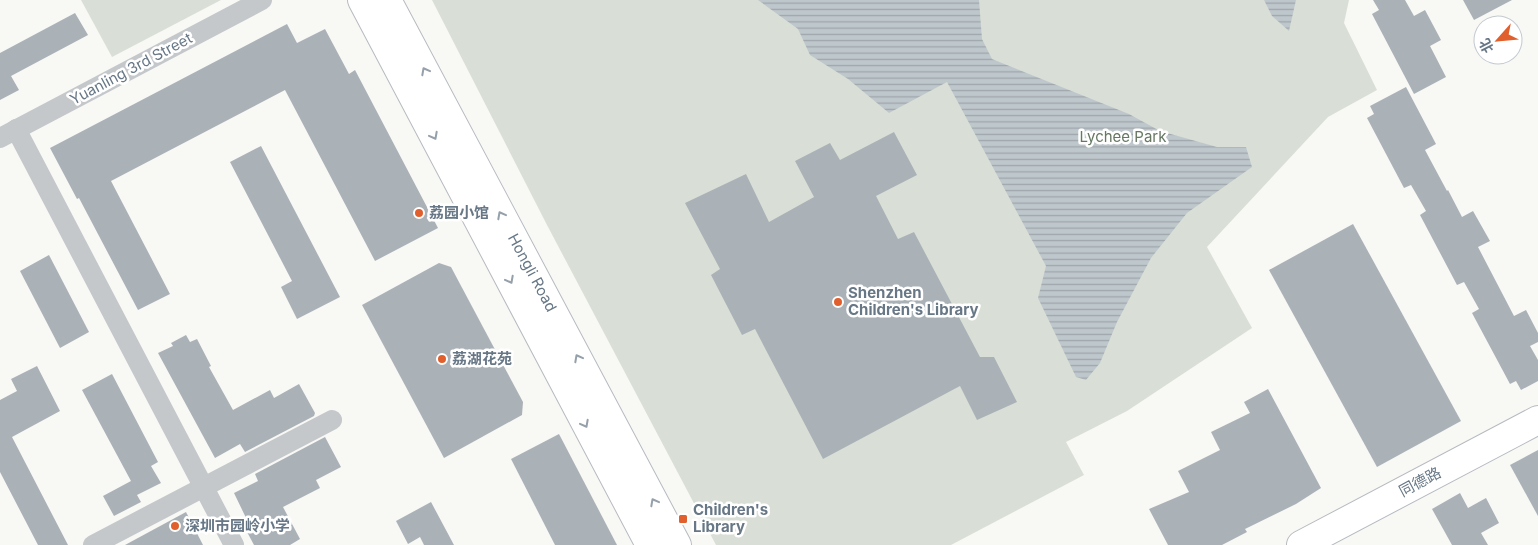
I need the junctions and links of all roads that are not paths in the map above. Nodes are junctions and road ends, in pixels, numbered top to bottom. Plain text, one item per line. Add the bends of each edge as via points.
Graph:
1 (262, 0) edge
2 (362, 0) edge
3 (387, 0) edge
4 (8, 133) edge
5 (332, 420) dead end
6 (1538, 420) edge
7 (204, 487) junction
8 (93, 545) edge
9 (234, 545) edge
10 (650, 545) edge
11 (677, 545) edge
12 (1301, 545) edge

1 - 4 street, Yuanling 3rd Street
2 -> 10 main road, Hongli Road
11 -> 3 main road, Hongli Road
4 - 7 street
5 - 7 street
6 - 12 main road, 同德路
7 - 8 street
7 - 9 street

